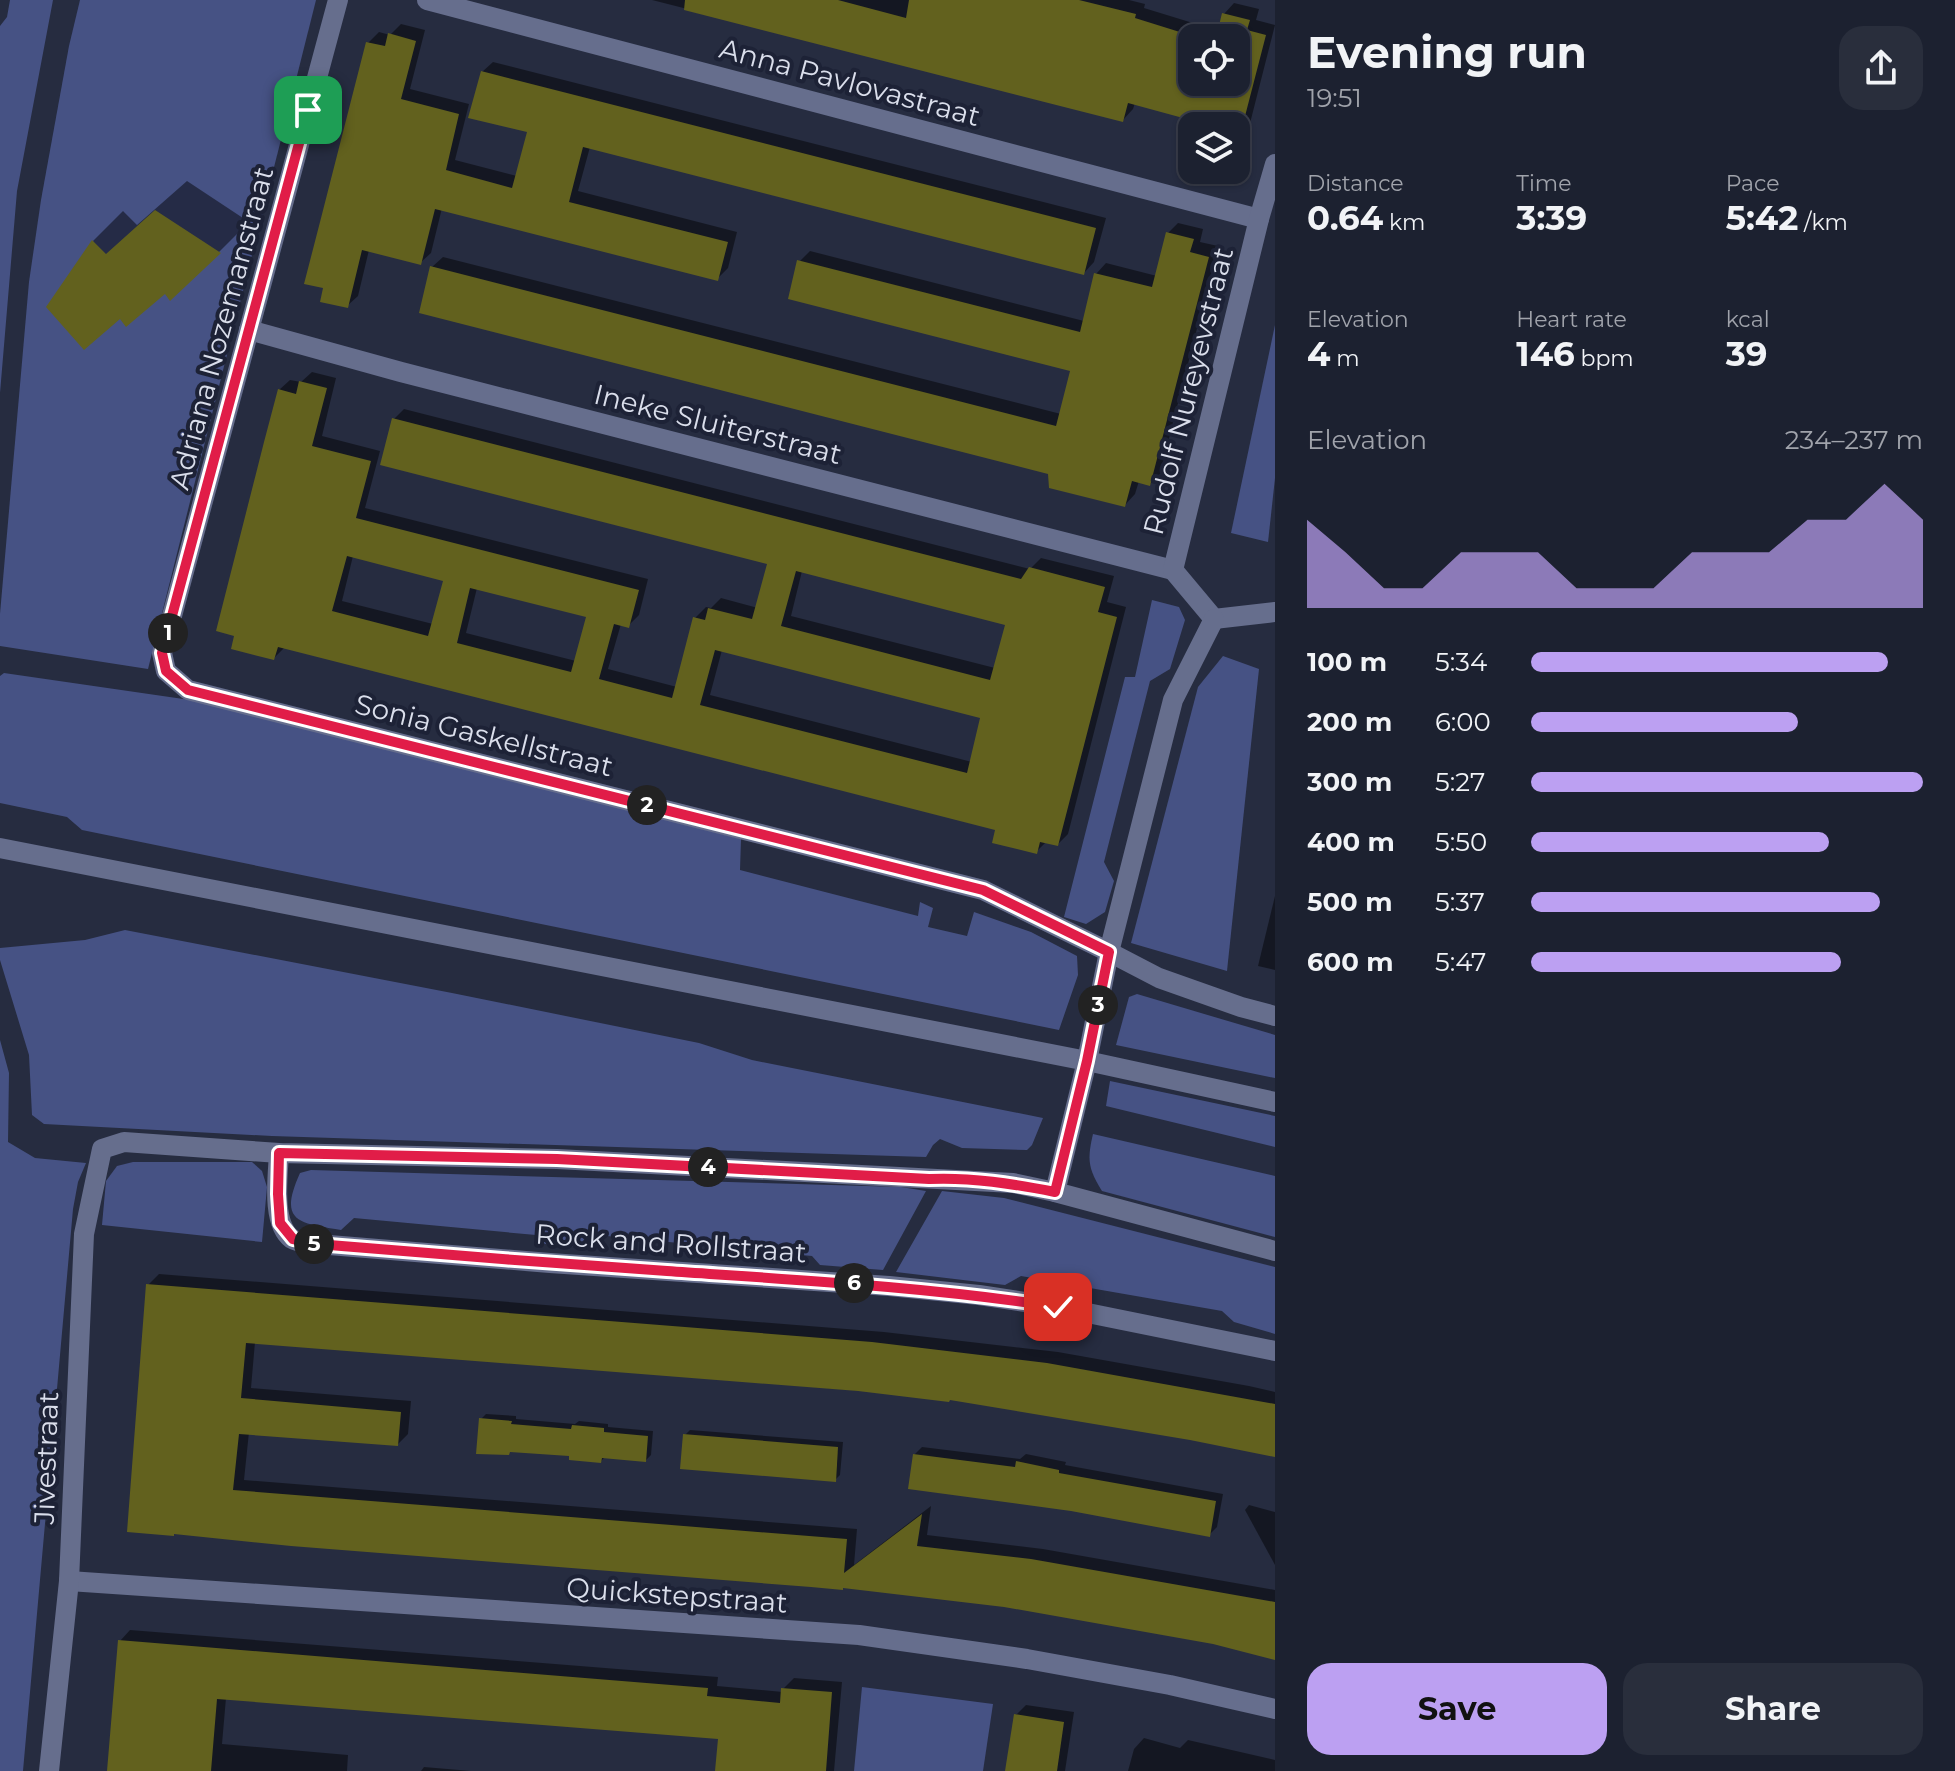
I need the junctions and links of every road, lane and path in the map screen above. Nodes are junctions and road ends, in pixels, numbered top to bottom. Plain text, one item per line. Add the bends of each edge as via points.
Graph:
1 (338, 0) edge
2 (427, 0) edge
3 (1275, 164) edge
4 (1259, 219) junction
5 (249, 330) junction
6 (1173, 570) junction
7 (1275, 612) edge
8 (1214, 619) junction
9 (166, 671) joint
10 (0, 848) edge
11 (1109, 952) junction
12 (1275, 1016) edge
13 (1087, 1061) junction
14 (1275, 1102) edge
15 (279, 1153) junction
16 (1055, 1192) junction
17 (1275, 1251) edge
18 (1275, 1351) edge
19 (69, 1581) junction
20 (1275, 1709) edge
21 (49, 1771) edge

1 - 5 street, Adriana Nozemanstraat
2 - 4 street, Anna Pavlovastraat
3 - 4 street, Rudolf Nureyevstraat
4 - 6 street, Rudolf Nureyevstraat
5 - 6 street, Ineke Sluiterstraat
5 - 9 street, Adriana Nozemanstraat via 162,653
6 - 8 street, Rudolf Nureyevstraat
7 - 8 street
8 - 11 street via 1173,700
9 - 11 street, Sonia Gaskellstraat via 188,690 983,890
10 - 13 street
11 - 12 street, Sonia Gaskellstraat via 1159,978
11 - 13 street
13 - 14 street
13 - 16 street
15 - 16 street via 557,1159 985,1181
15 - 18 street, Rock and Rollstraat via 280,1223 293,1239 317,1244 979,1295
15 - 19 street, Jivestraat via 124,1142 102,1149 84,1234
16 - 17 street
19 - 20 street, Quickstepstraat via 859,1635 1027,1659
19 - 21 street, Jivestraat

